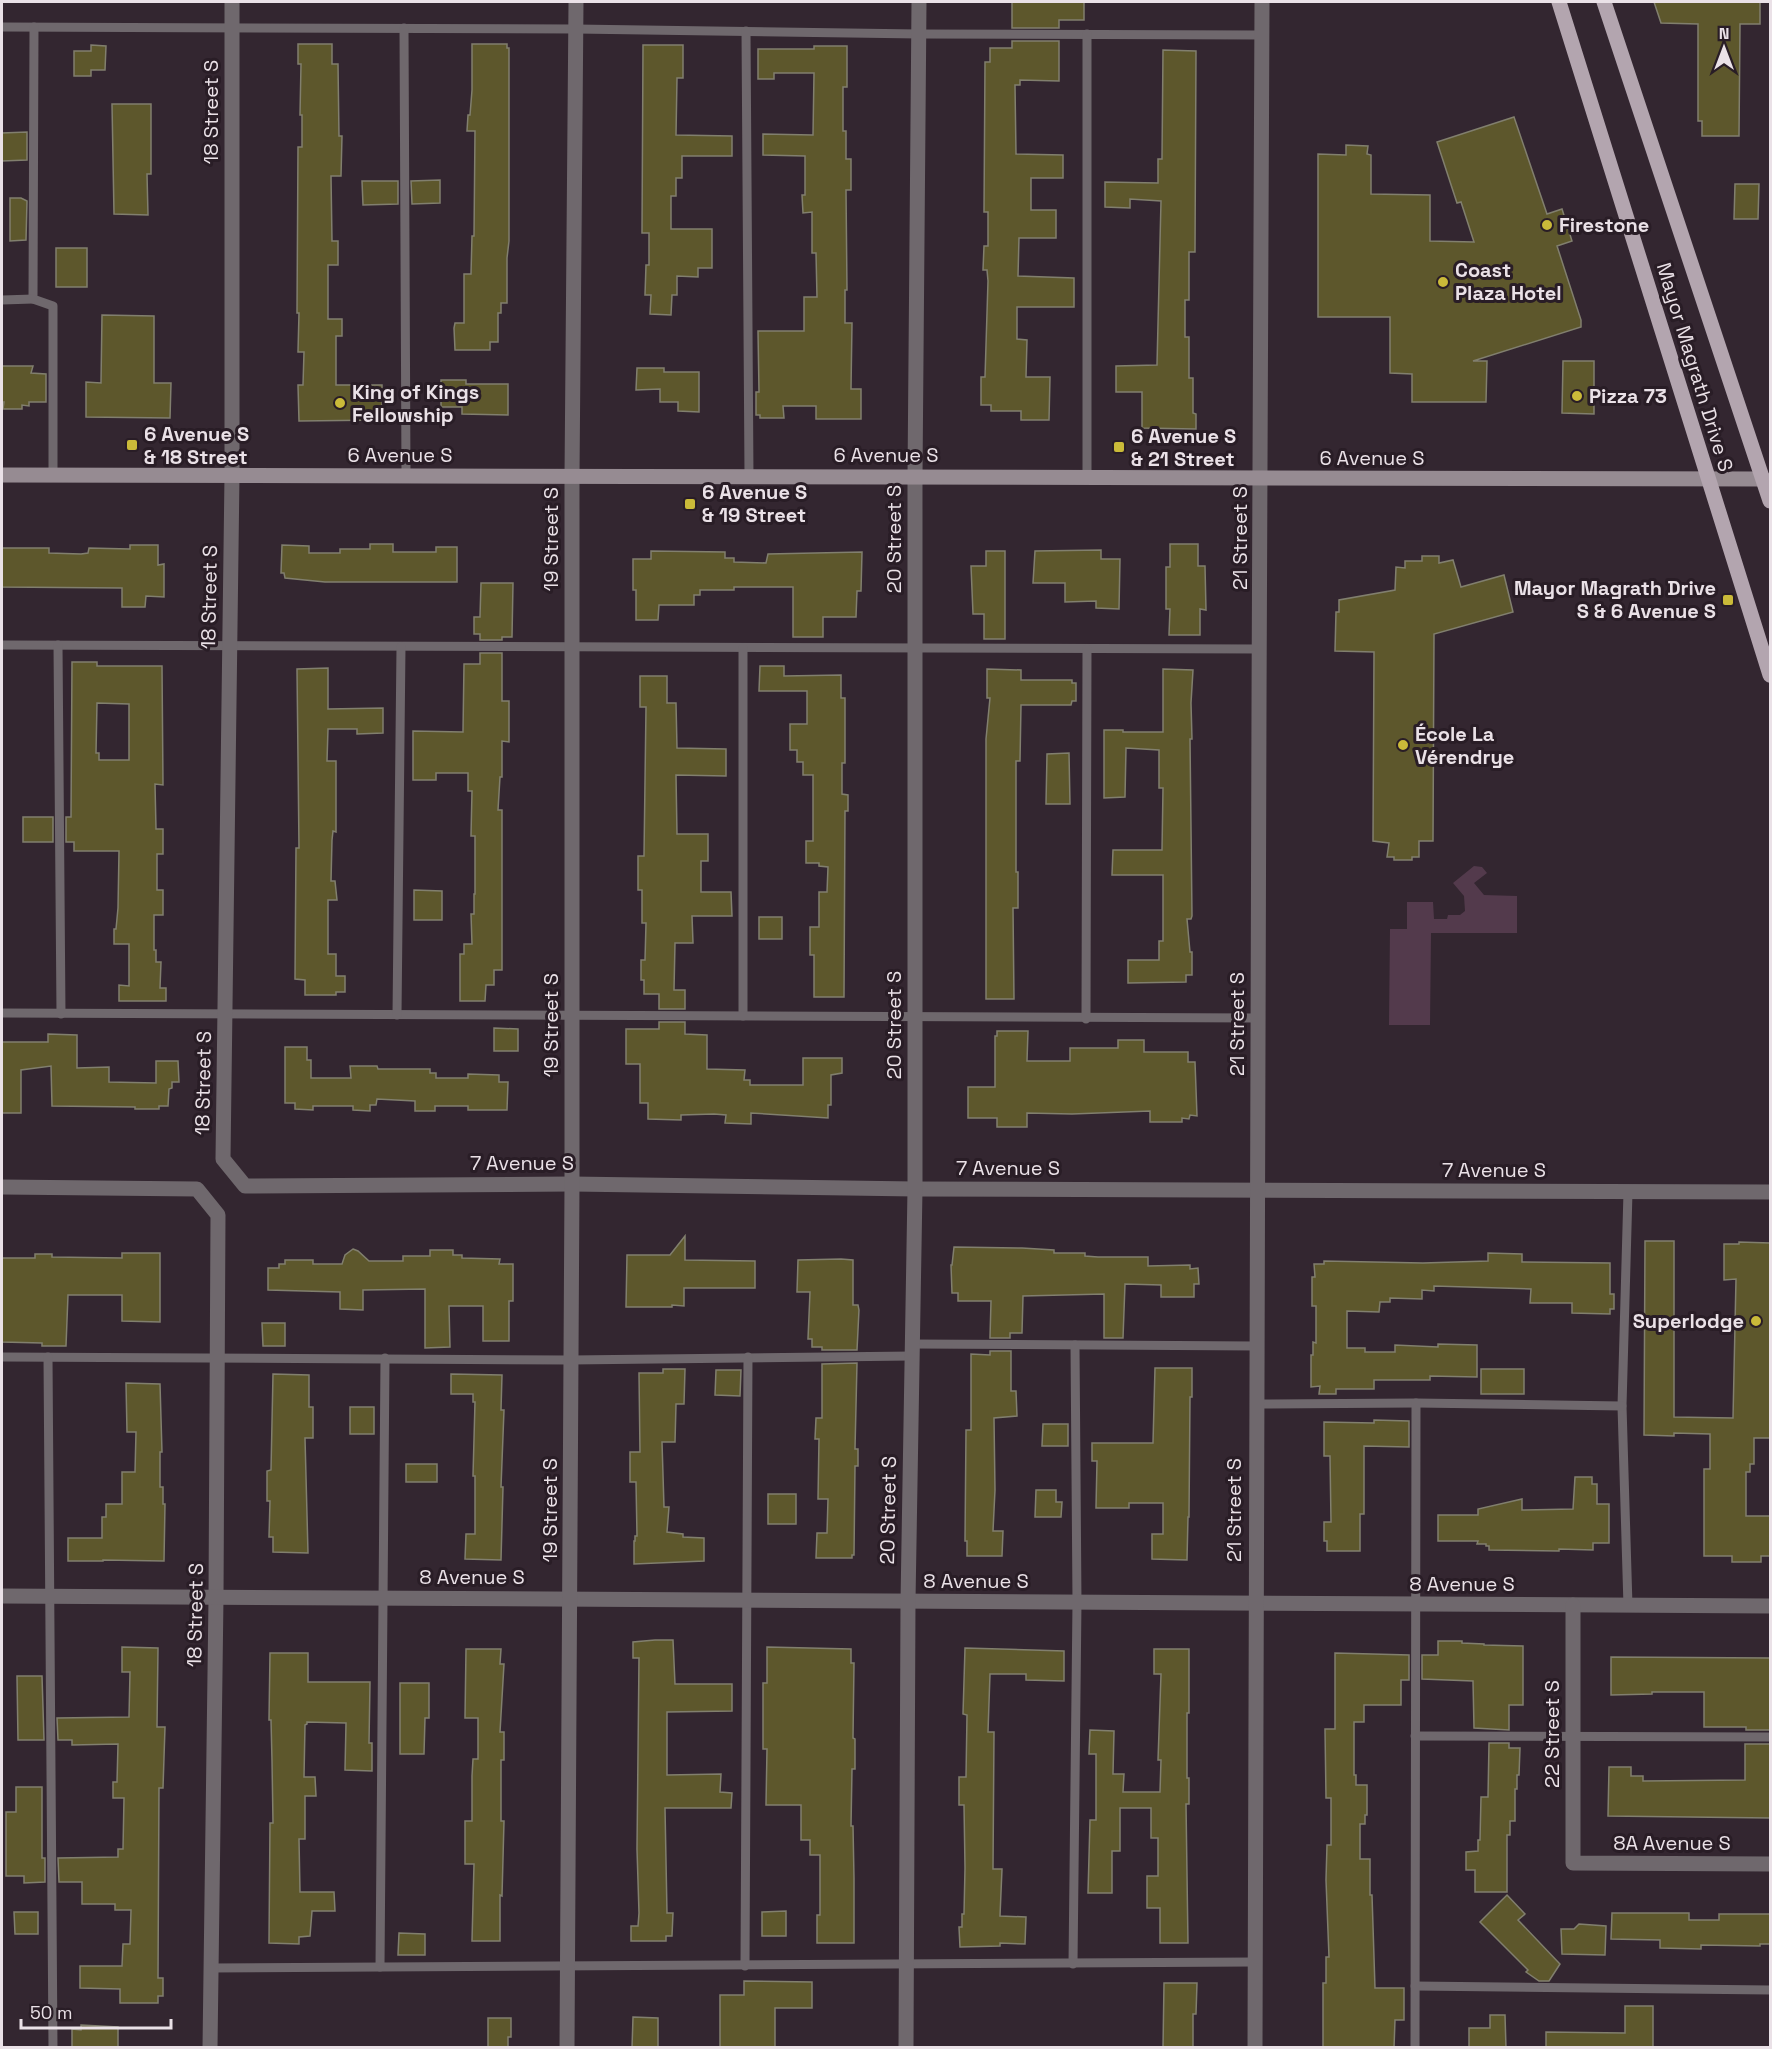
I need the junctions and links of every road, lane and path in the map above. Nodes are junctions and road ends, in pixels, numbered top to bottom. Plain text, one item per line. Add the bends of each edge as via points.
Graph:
1 (232, 2) edge
2 (576, 2) edge
3 (919, 2) edge
4 (1262, 2) edge
5 (1559, 2) edge
6 (1604, 2) edge
7 (2, 27) edge
8 (34, 27) junction
9 (232, 27) junction
10 (404, 28) junction
11 (576, 28) junction
12 (746, 31) junction
13 (919, 33) junction
14 (1087, 34) junction
15 (1261, 34) junction
16 (33, 299) junction
17 (2, 300) edge
18 (2, 475) edge
19 (53, 475) junction
20 (232, 475) junction
21 (406, 476) junction
22 (572, 476) junction
23 (749, 476) junction
24 (915, 476) junction
25 (1087, 477) junction
26 (1261, 479) junction
27 (1767, 479) edge
28 (1709, 480) junction
29 (1770, 501) edge
30 (2, 645) edge
31 (58, 645) junction
32 (230, 646) junction
33 (401, 647) junction
34 (572, 648) junction
35 (743, 648) junction
36 (915, 648) junction
37 (1087, 649) junction
38 (1260, 649) junction
39 (1770, 675) edge
40 (2, 1013) edge
41 (61, 1014) junction
42 (225, 1015) junction
43 (397, 1015) junction
44 (572, 1015) junction
45 (743, 1016) junction
46 (915, 1018) junction
47 (1258, 1018) junction
48 (1086, 1019) junction
49 (573, 1184) junction
50 (245, 1186) joint
51 (2, 1187) edge
52 (915, 1189) junction
53 (1257, 1190) junction
54 (1628, 1192) junction
55 (1770, 1192) edge
56 (1076, 1345) junction
57 (1256, 1346) junction
58 (912, 1350) junction
59 (2, 1357) edge
60 (48, 1357) junction
61 (217, 1357) junction
62 (748, 1357) junction
63 (385, 1358) junction
64 (571, 1360) junction
65 (1416, 1403) junction
66 (1256, 1404) junction
67 (1622, 1406) junction
68 (2, 1596) edge
69 (50, 1597) junction
70 (216, 1598) junction
71 (384, 1598) junction
72 (570, 1598) junction
73 (747, 1600) junction
74 (908, 1601) junction
75 (1077, 1602) junction
76 (1254, 1603) junction
77 (1415, 1604) junction
78 (1573, 1605) junction
79 (1628, 1606) junction
80 (1770, 1606) edge
81 (1415, 1736) junction
82 (1573, 1737) junction
83 (1770, 1737) edge
84 (1573, 1863) joint
85 (1770, 1864) edge
86 (1254, 1962) junction
87 (1073, 1964) junction
88 (906, 1965) junction
89 (568, 1966) junction
90 (745, 1966) junction
91 (380, 1967) junction
92 (211, 1968) junction
93 (1415, 1986) junction
94 (1770, 1990) edge
95 (53, 2048) edge
96 (210, 2048) edge
97 (567, 2048) edge
98 (906, 2048) edge
99 (1255, 2048) edge
100 (1415, 2048) edge

1 - 9 street, 18 Street S
2 - 11 street, 19 Street S
3 - 13 street, 20 Street S
4 - 15 street, 21 Street S
5 - 28 main road, Mayor Magrath Drive S
6 - 27 main road, Mayor Magrath Drive S
7 - 8 lane
8 - 9 lane
8 - 16 lane
9 - 10 lane
9 - 20 street, 18 Street S
10 - 11 lane
10 - 21 lane
11 - 12 lane
11 - 22 street, 19 Street S
12 - 13 lane
12 - 23 lane
13 - 14 lane
13 - 24 street, 20 Street S
14 - 15 lane
14 - 25 lane
15 - 26 street, 21 Street S
16 - 17 lane
16 - 19 lane via 53,306
18 - 19 main road, 6 Avenue S
19 - 20 main road, 6 Avenue S
20 - 21 main road, 6 Avenue S
20 - 32 street, 18 Street S
21 - 22 main road, 6 Avenue S
22 - 23 main road, 6 Avenue S
22 - 34 street, 19 Street S
23 - 24 main road, 6 Avenue S
24 - 25 main road, 6 Avenue S
24 - 36 street, 20 Street S
25 - 26 main road, 6 Avenue S
26 - 28 main road, 6 Avenue S
26 - 38 street, 21 Street S
27 - 28 main road, 6 Avenue S
27 - 29 main road, Mayor Magrath Drive S
28 - 39 main road, Mayor Magrath Drive S
30 - 31 lane
31 - 32 lane
31 - 41 lane
32 - 33 lane
32 - 42 street, 18 Street S
33 - 34 lane
33 - 43 lane
34 - 35 lane
34 - 44 street, 19 Street S
35 - 36 lane
35 - 45 lane
36 - 37 lane
36 - 46 street, 20 Street S
37 - 38 lane
37 - 48 lane
38 - 47 street, 21 Street S
40 - 41 lane
41 - 42 lane
42 - 43 lane
42 - 50 street, 18 Street S via 223,1159
43 - 44 lane
44 - 45 lane
44 - 49 street, 19 Street S
45 - 46 lane
46 - 48 lane
46 - 52 street, 20 Street S
47 - 48 lane
47 - 53 street, 21 Street S
49 - 50 street, 7 Avenue S
49 - 52 street, 7 Avenue S
49 - 64 street, 19 Street S
51 - 61 street, 18 Street S via 197,1189 218,1215
52 - 53 street, 7 Avenue S
52 - 58 street, 20 Street S
53 - 54 street, 7 Avenue S
53 - 57 street, 21 Street S
54 - 55 street, 7 Avenue S
54 - 67 lane
56 - 57 lane
56 - 58 lane
56 - 75 lane
57 - 66 street, 21 Street S
58 - 62 lane
58 - 74 street, 20 Street S
59 - 60 lane
60 - 61 lane
60 - 69 lane
61 - 63 lane
61 - 70 street, 18 Street S
62 - 64 lane
62 - 73 lane
63 - 64 lane
63 - 71 lane
64 - 72 street, 19 Street S
65 - 66 lane
65 - 67 lane
65 - 77 lane
66 - 76 street, 21 Street S
67 - 79 lane
68 - 69 street, 8 Avenue S
69 - 70 street, 8 Avenue S
69 - 95 lane
70 - 71 street, 8 Avenue S
70 - 92 street, 18 Street S
71 - 72 street, 8 Avenue S
71 - 91 lane
72 - 73 street, 8 Avenue S
72 - 89 street, 19 Street S
73 - 74 street, 8 Avenue S
73 - 90 lane
74 - 75 street, 8 Avenue S
74 - 88 street, 20 Street S
75 - 76 street, 8 Avenue S
75 - 87 lane
76 - 77 street, 8 Avenue S
76 - 86 street, 21 Street S
77 - 78 street, 8 Avenue S
77 - 81 lane
78 - 79 street, 8 Avenue S
78 - 82 street, 22 Street S
79 - 80 street, 8 Avenue S
81 - 82 lane
81 - 93 lane
82 - 83 lane
82 - 84 street, 22 Street S
84 - 85 street, 8A Avenue S
86 - 87 lane
86 - 99 street, 21 Street S
87 - 88 lane
88 - 90 lane
88 - 98 street, 20 Street S
89 - 90 lane
89 - 91 lane
89 - 97 street, 19 Street S
91 - 92 lane
92 - 96 street, 18 Street S
93 - 94 lane
93 - 100 lane

